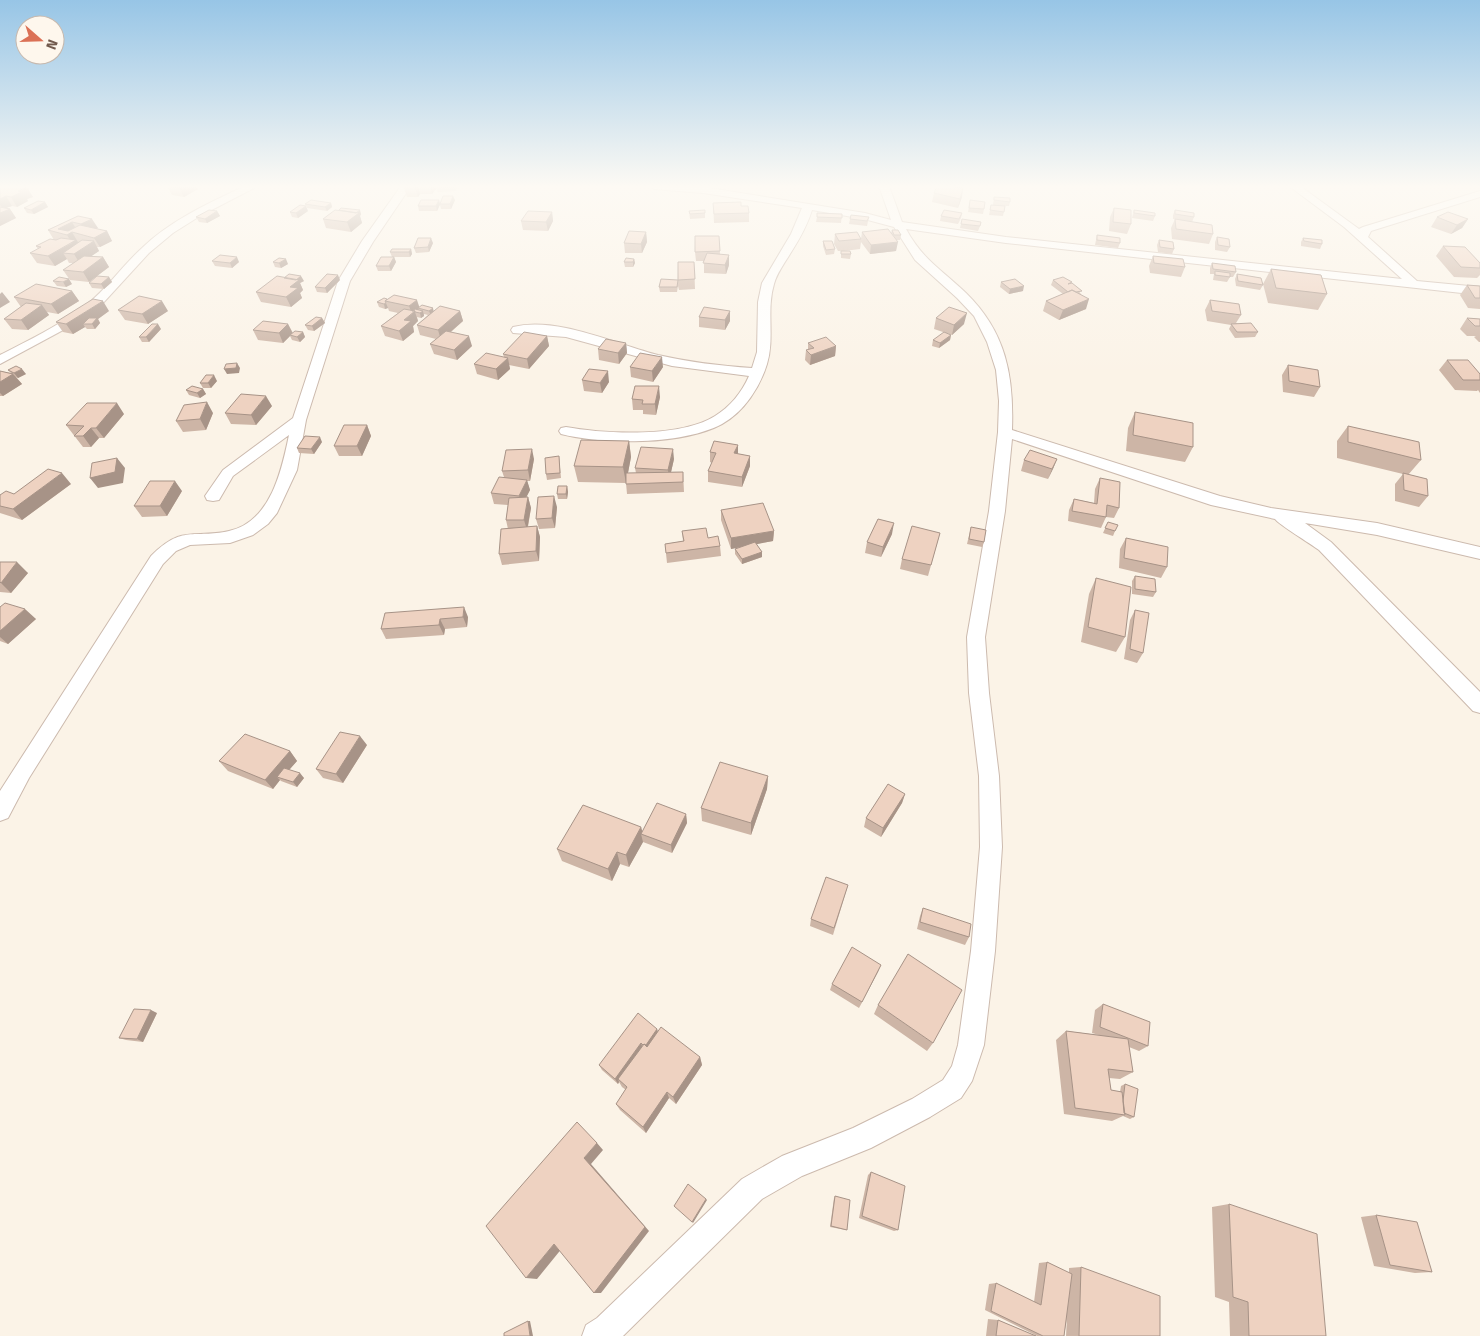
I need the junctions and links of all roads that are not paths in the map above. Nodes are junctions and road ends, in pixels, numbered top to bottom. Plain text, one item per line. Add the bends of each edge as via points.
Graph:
1 (148, 248) edge
2 (364, 248) edge
3 (788, 248) edge
4 (913, 248) edge
5 (1084, 248) edge
6 (1375, 248) edge
7 (1414, 284) junction
8 (1480, 291) edge
9 (517, 330) dead end
10 (0, 360) edge
11 (758, 372) junction
12 (299, 420) junction
13 (566, 432) dead end
14 (1005, 432) junction
15 (214, 496) dead end
16 (1270, 513) junction
17 (1480, 553) edge
18 (1480, 705) edge
19 (0, 811) edge
20 (597, 1336) edge

1 - 10 street via 101,299 82,314
2 - 12 street via 344,281
3 - 11 street via 768,282 764,313 766,329
4 - 14 street via 919,258 980,315 1003,370
5 - 7 street
6 - 7 street
7 - 8 street
9 - 11 street via 563,331 647,356
11 - 13 street via 750,389 734,406 719,420 703,426 626,436
12 - 15 street via 228,473
12 - 19 street via 290,470 271,509 247,531 230,537 188,538 170,546 157,560
14 - 16 street via 1158,483
14 - 20 street via 997,511 976,637 989,776 991,847 977,1011 963,1072 952,1089 921,1108 861,1138 792,1166 752,1190
16 - 17 street via 1376,528
16 - 18 street via 1302,529 1325,546

